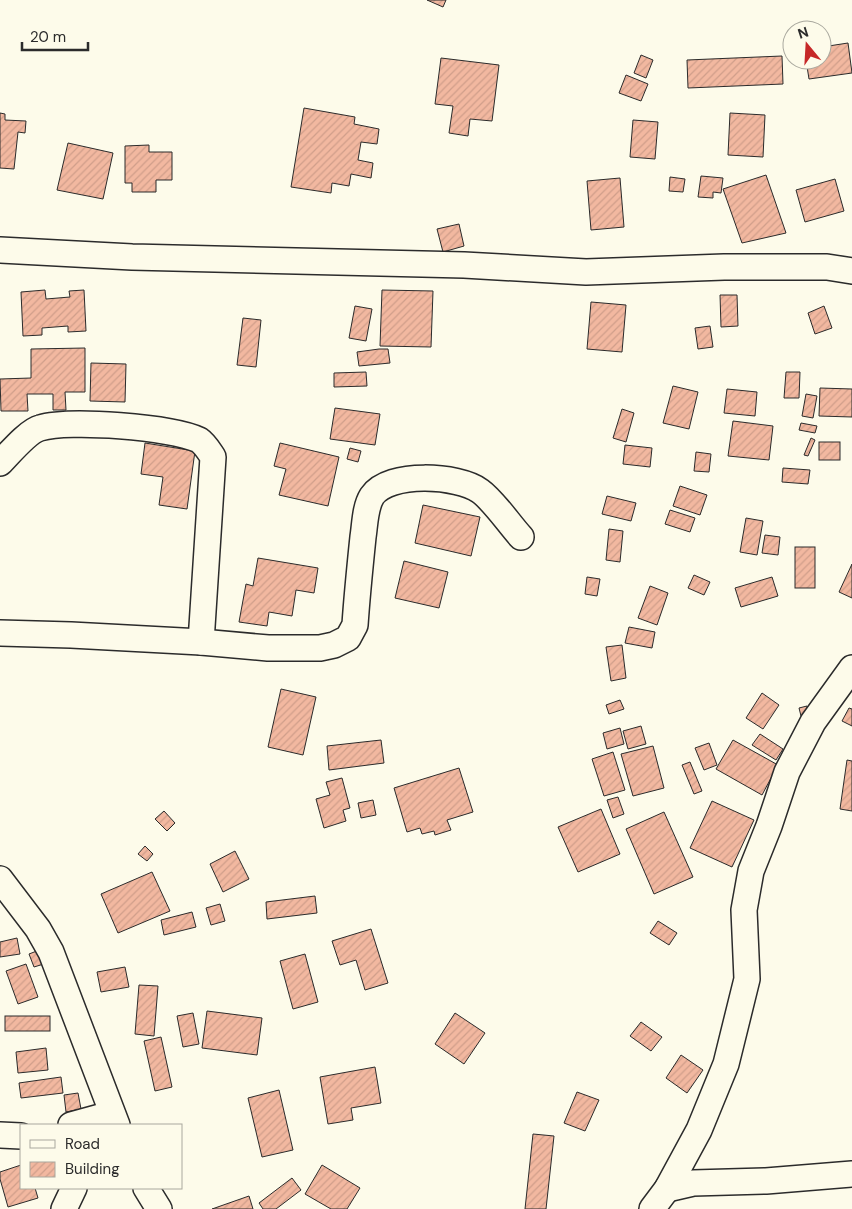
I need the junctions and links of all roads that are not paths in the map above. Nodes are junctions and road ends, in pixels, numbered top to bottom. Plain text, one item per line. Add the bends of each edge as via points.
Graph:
1 (0, 250) edge
2 (852, 271) edge
3 (0, 463) edge
4 (520, 537) dead end
5 (0, 633) edge
6 (201, 642) junction
7 (852, 668) edge
8 (0, 879) edge
9 (106, 1117) edge
10 (74, 1124) edge
11 (0, 1135) edge
12 (20, 1136) edge
13 (852, 1174) edge
14 (74, 1189) edge
15 (147, 1189) edge
16 (667, 1189) junction
17 (64, 1209) edge
18 (159, 1209) edge
19 (652, 1209) edge

1 - 2 street via 586,272 724,267 827,267
3 - 6 street via 38,428 55,426 116,426 175,434 200,441 208,448 213,458
4 - 6 street via 492,502 469,484 447,479 397,481 385,485 372,496 366,514 355,625 348,638 320,648 268,648
5 - 6 street
7 - 16 street via 813,722 787,772 751,871 744,910 747,979 726,1064 699,1130
8 - 9 street via 38,929 51,952
9 - 10 street
11 - 12 street
13 - 16 street via 693,1183
14 - 17 street
15 - 18 street
16 - 19 street

